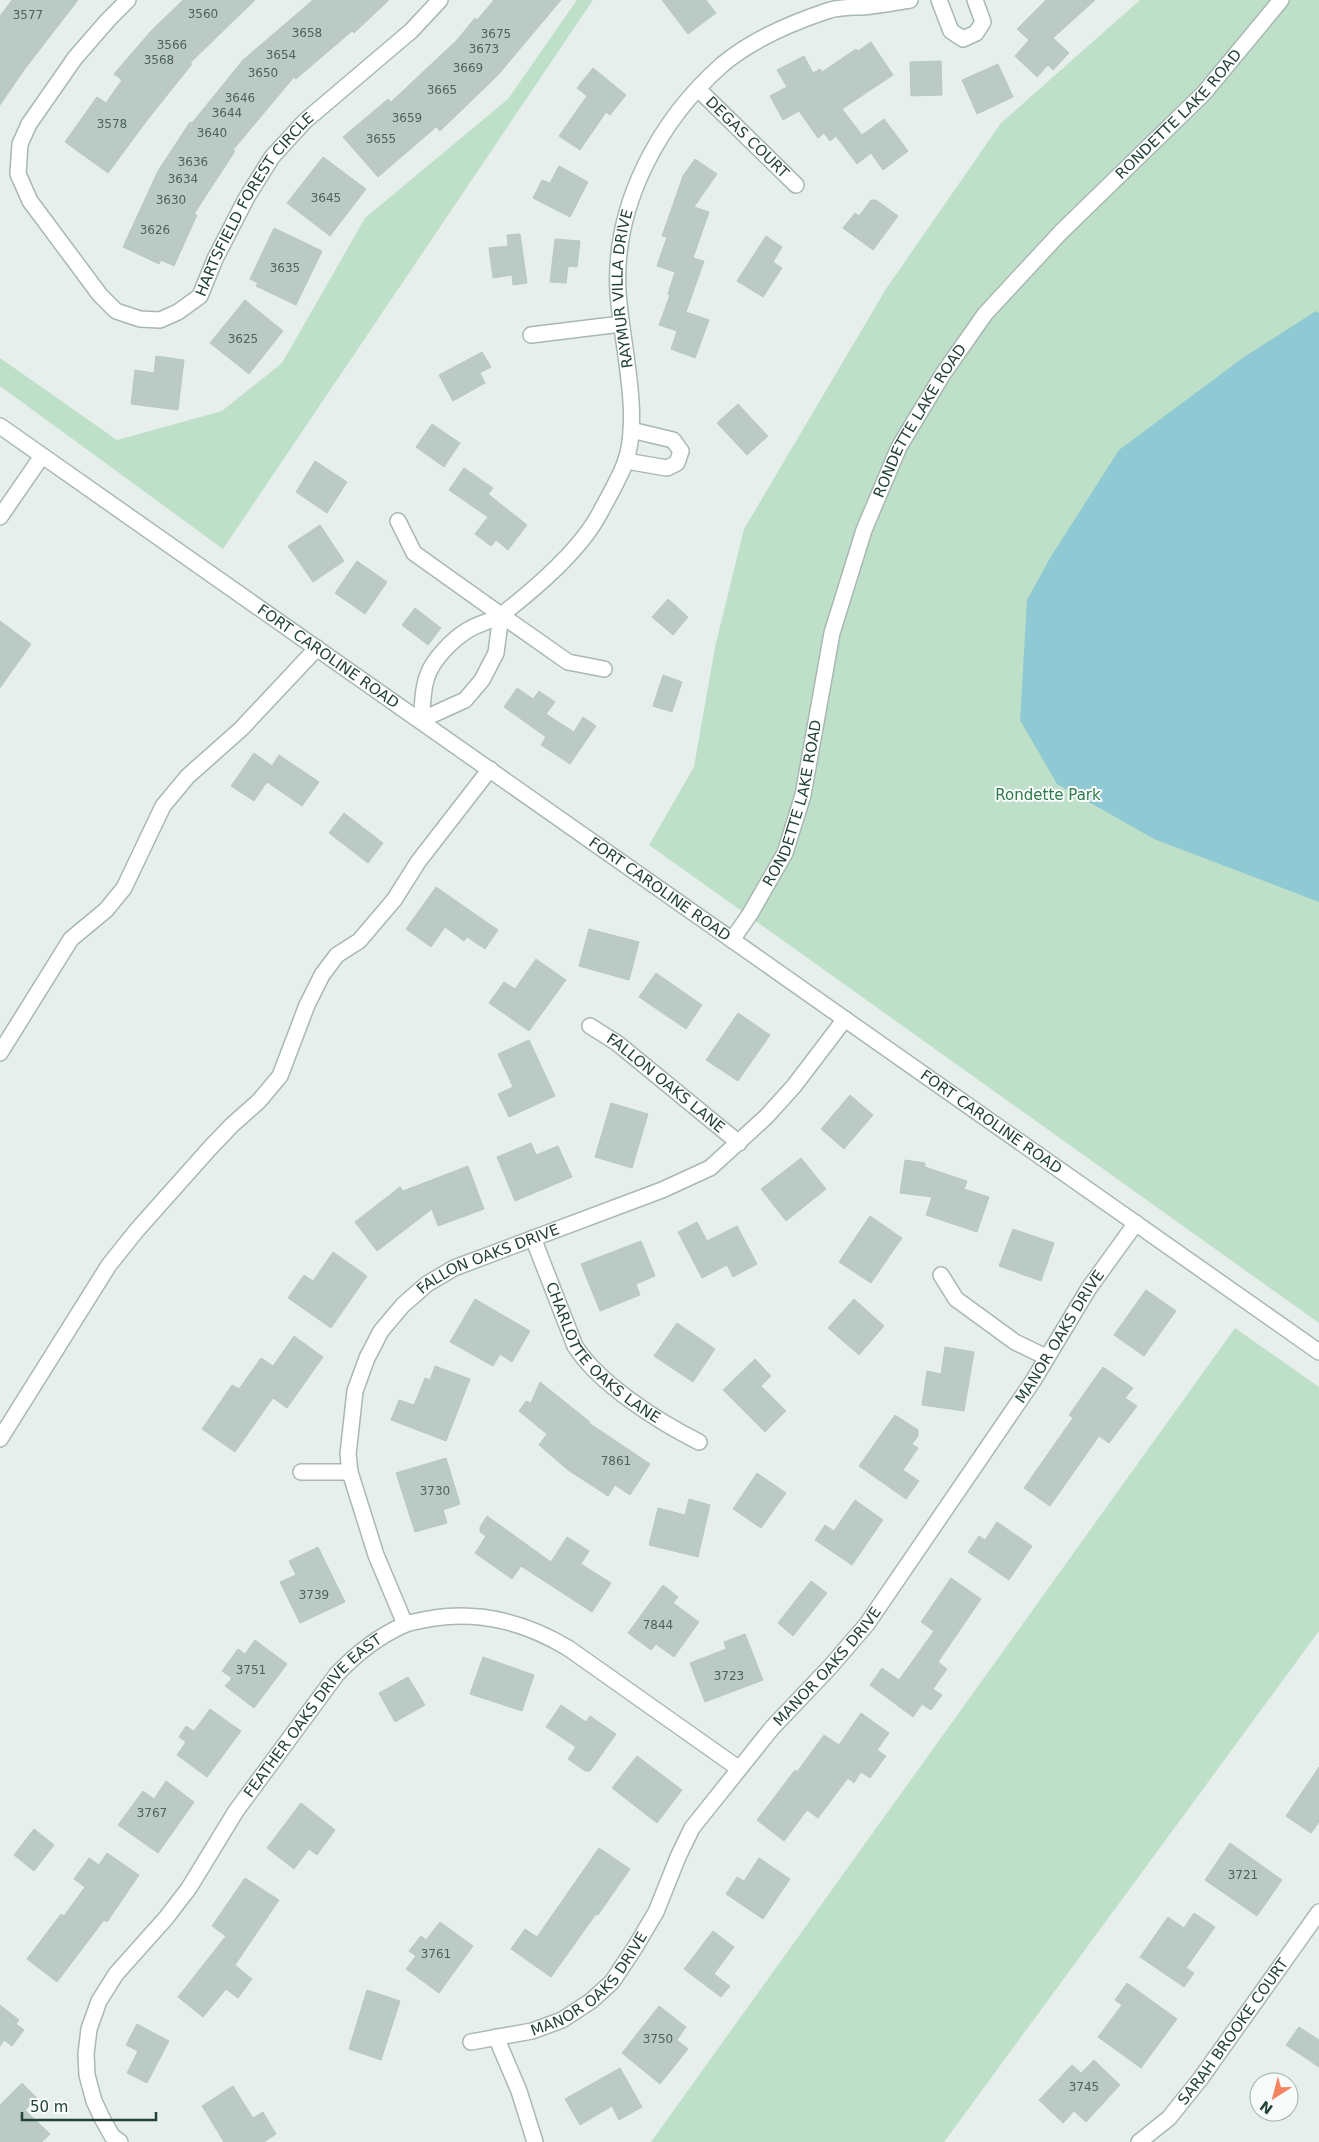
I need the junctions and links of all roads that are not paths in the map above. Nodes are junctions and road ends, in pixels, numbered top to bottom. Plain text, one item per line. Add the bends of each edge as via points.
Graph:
1 (128, 0) edge
2 (440, 0) edge
3 (910, 0) edge
4 (939, 0) edge
5 (976, 0) edge
6 (1281, 0) edge
7 (830, 5) edge
8 (698, 89) junction
9 (796, 185) dead end
10 (621, 324) junction
11 (531, 335) dead end
12 (0, 426) edge
13 (631, 430) junction
14 (42, 456) junction
15 (626, 461) junction
16 (0, 517) edge
17 (398, 521) dead end
18 (501, 615) junction
19 (317, 648) junction
20 (604, 669) dead end
21 (420, 720) junction
22 (490, 769) junction
23 (732, 940) junction
24 (845, 1019) junction
25 (590, 1026) dead end
26 (0, 1053) edge
27 (739, 1142) junction
28 (1136, 1222) junction
29 (533, 1238) junction
30 (941, 1275) dead end
31 (1319, 1352) edge
32 (1046, 1357) junction
33 (0, 1439) edge
34 (699, 1442) dead end
35 (301, 1472) dead end
36 (350, 1472) junction
37 (405, 1624) junction
38 (738, 1768) junction
39 (1319, 1912) edge
40 (496, 2038) junction
41 (471, 2042) dead end
42 (120, 2142) edge
43 (535, 2142) edge
44 (1140, 2142) edge

1 - 2 street, HARTSFIELD FOREST CIRCLE via 75,58 29,124 20,144 18,174 30,201 100,295 116,311 140,320 160,320 200,296 246,197 272,157 305,121 411,32
3 - 7 street, RAYMUR VILLA DRIVE via 874,6
4 - 5 street via 951,30 962,39 976,33 983,22
6 - 23 street, RONDETTE LAKE ROAD via 1204,93 1061,232 985,314 943,374 899,447 864,530 832,633 803,795 785,853
7 - 8 street, RAYMUR VILLA DRIVE via 757,41 724,64
8 - 9 street, DEGAS COURT
8 - 10 street, RAYMUR VILLA DRIVE via 679,110 655,146 640,176 628,212 620,251 618,289
10 - 11 street
10 - 13 street, RAYMUR VILLA DRIVE
12 - 14 street, FORT CAROLINE ROAD
13 - 15 street, RAYMUR VILLA DRIVE
13 - 15 street via 673,440 681,451 677,463 667,468
14 - 16 street
14 - 19 street, FORT CAROLINE ROAD
15 - 18 street, RAYMUR VILLA DRIVE via 600,514 575,548
17 - 18 street via 414,553
18 - 20 street via 568,662
18 - 21 street, RAYMUR VILLA DRIVE via 468,630 446,647 427,676
18 - 21 street via 496,653 482,680 465,700
19 - 21 street, FORT CAROLINE ROAD
19 - 26 street via 241,729 188,776 163,806 124,888 106,910 71,939
21 - 22 street, FORT CAROLINE ROAD
22 - 23 street, FORT CAROLINE ROAD
22 - 33 street via 418,862 394,900 359,940 337,955 322,975 280,1076 210,1148 109,1265
23 - 24 street, FORT CAROLINE ROAD
24 - 27 street, FALLON OAKS DRIVE via 794,1086
24 - 28 street, FORT CAROLINE ROAD
25 - 27 street, FALLON OAKS LANE via 617,1043
27 - 29 street, FALLON OAKS DRIVE via 710,1168 686,1180
28 - 31 street, FORT CAROLINE ROAD
28 - 32 street, MANOR OAKS DRIVE
29 - 34 street, CHARLOTTE OAKS LANE via 575,1346 584,1360 599,1376 672,1428
29 - 36 street, FALLON OAKS DRIVE via 454,1268 427,1284 381,1331 355,1391 348,1454
30 - 32 street via 956,1300 1015,1342
32 - 38 street, MANOR OAKS DRIVE via 1033,1381 866,1624
35 - 36 street
36 - 37 street, FALLON OAKS DRIVE via 376,1555
37 - 38 street, FEATHER OAKS DRIVE EAST via 458,1615 483,1616 522,1625 546,1635
37 - 42 street, FEATHER OAKS DRIVE EAST via 352,1658 337,1674 236,1811 166,1918 104,1989 89,2029 87,2075 102,2118 112,2136
38 - 40 street, MANOR OAKS DRIVE via 692,1828 656,1912 612,1982 562,2020 532,2031
39 - 44 street, SARAH BROOKE COURT via 1202,2078 1169,2118
40 - 41 street, MANOR OAKS DRIVE
40 - 43 street via 519,2091

